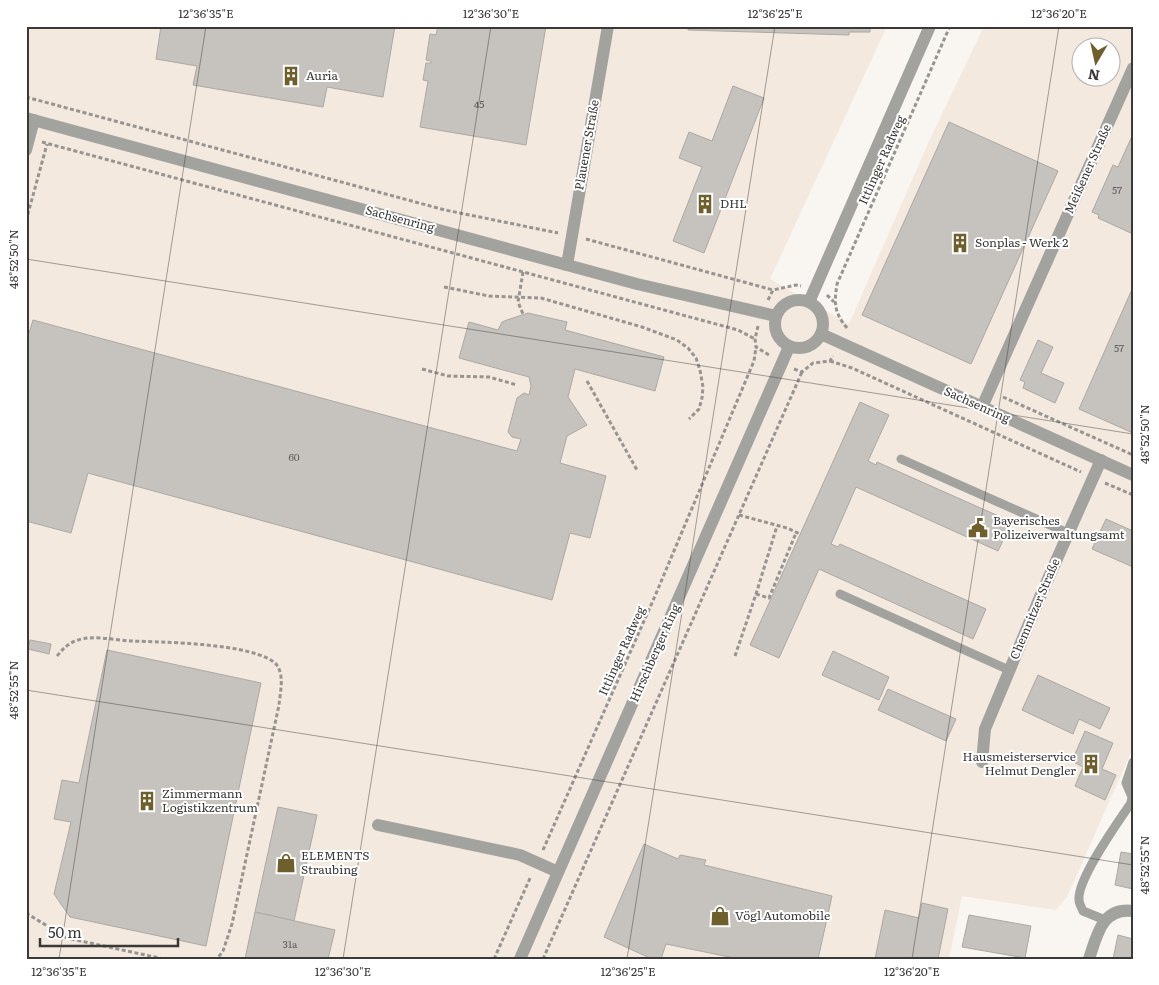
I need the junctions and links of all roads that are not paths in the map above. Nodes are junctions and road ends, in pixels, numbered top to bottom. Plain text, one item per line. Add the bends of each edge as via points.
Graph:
1 (608, 26) edge
2 (930, 26) edge
3 (1133, 68) edge
4 (30, 119) edge
5 (28, 144) edge
6 (567, 265) junction
7 (809, 302) junction
8 (776, 316) junction
9 (821, 334) junction
10 (789, 347) junction
11 (982, 408) junction
12 (901, 459) dead end
13 (1101, 460) junction
14 (1133, 474) edge
15 (1068, 533) junction
16 (840, 594) dead end
17 (1009, 670) junction
18 (982, 762) dead end
19 (1133, 762) edge
20 (378, 825) dead end
21 (558, 872) junction
22 (1133, 911) edge
23 (1105, 920) junction
24 (520, 959) edge
25 (1089, 959) edge

1 - 6 street, Plauener Straße
2 - 7 street
3 - 11 street, Meißener Straße
4 - 5 street
4 - 6 street, Sachsenring
6 - 8 street, Sachsenring
7 - 8 street via 796,300 784,305
7 - 9 street via 821,315
8 - 10 street via 777,335
9 - 10 street via 810,346 801,349
9 - 11 street, Sachsenring
10 - 21 street, Hirschberger Ring
11 - 13 street, Sachsenring
12 - 15 lane
13 - 14 street, Sachsenring
13 - 15 street, Chemnitzer Straße
15 - 17 street, Chemnitzer Straße
16 - 17 lane
17 - 18 street, Chemnitzer Straße via 985,729
19 - 23 lane via 1126,783 1131,803 1090,868 1079,900 1083,911
20 - 21 street via 520,856
21 - 24 street, Hirschberger Ring
22 - 23 street via 1115,912
23 - 25 street

